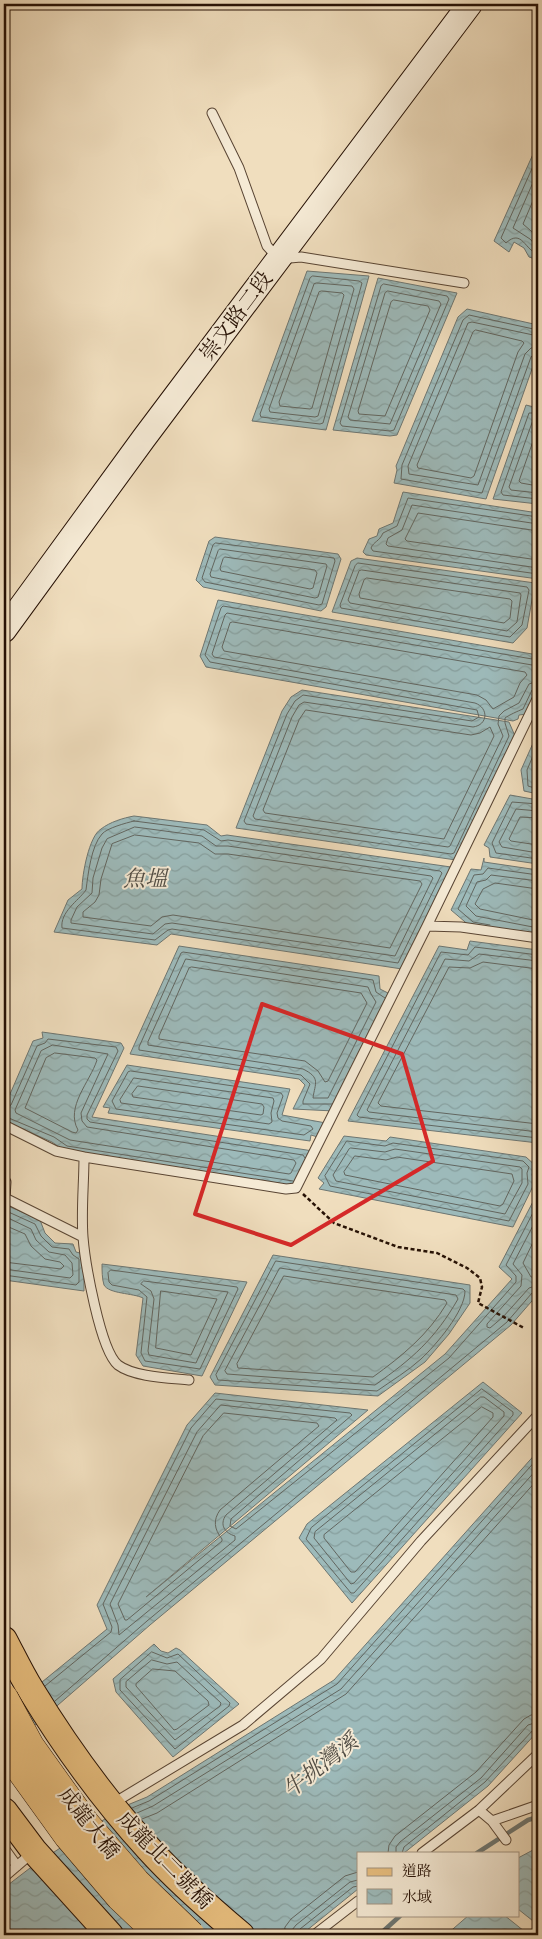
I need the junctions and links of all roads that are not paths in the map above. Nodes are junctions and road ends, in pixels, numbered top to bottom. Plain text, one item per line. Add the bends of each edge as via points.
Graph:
1 (470, 4) edge
2 (212, 113) dead end
3 (280, 259) junction
4 (464, 282) dead end
5 (4, 630) edge
6 (538, 697) edge
7 (427, 926) junction
8 (538, 938) edge
9 (4, 1125) edge
10 (84, 1157) junction
11 (4, 1181) edge
12 (83, 1237) junction
13 (189, 1380) dead end
14 (538, 1415) edge
15 (4, 1640) edge
16 (4, 1698) edge
17 (4, 1744) edge
18 (538, 1754) edge
19 (112, 1804) junction
20 (538, 1805) edge
21 (479, 1810) junction
22 (4, 1811) edge
23 (492, 1821) junction
24 (506, 1840) dead end
25 (4, 1848) edge
26 (423, 1852) edge
27 (26, 1859) junction
28 (4, 1877) edge
29 (357, 1902) edge
30 (110, 1935) edge
31 (160, 1935) edge
32 (191, 1935) edge
33 (241, 1935) edge
34 (314, 1935) edge

1 - 3 street, 崇文路二段
2 - 3 lane via 239,168 267,246
3 - 4 lane via 301,257
3 - 5 street, 崇文路二段
6 - 7 lane
7 - 8 lane via 461,927
7 - 10 lane via 296,1188
9 - 10 lane via 56,1151
10 - 12 lane
11 - 12 lane via 5,1198
12 - 13 lane via 105,1344 117,1364 131,1372
14 - 19 lane via 421,1541 321,1659 243,1725
15 - 19 main road, 成龍北二號橋 via 30,1690
16 - 32 highway, 成龍大橋, bridge via 30,1746 85,1823 136,1882
17 - 31 highway, 成龍大橋, bridge via 68,1836 120,1897
18 - 21 lane
19 - 33 main road, 成龍北二號橋 via 149,1849
20 - 23 lane
21 - 23 lane
21 - 26 lane
22 - 27 main road
23 - 24 lane
25 - 27 lane
27 - 28 lane
27 - 30 main road
29 - 34 lane

